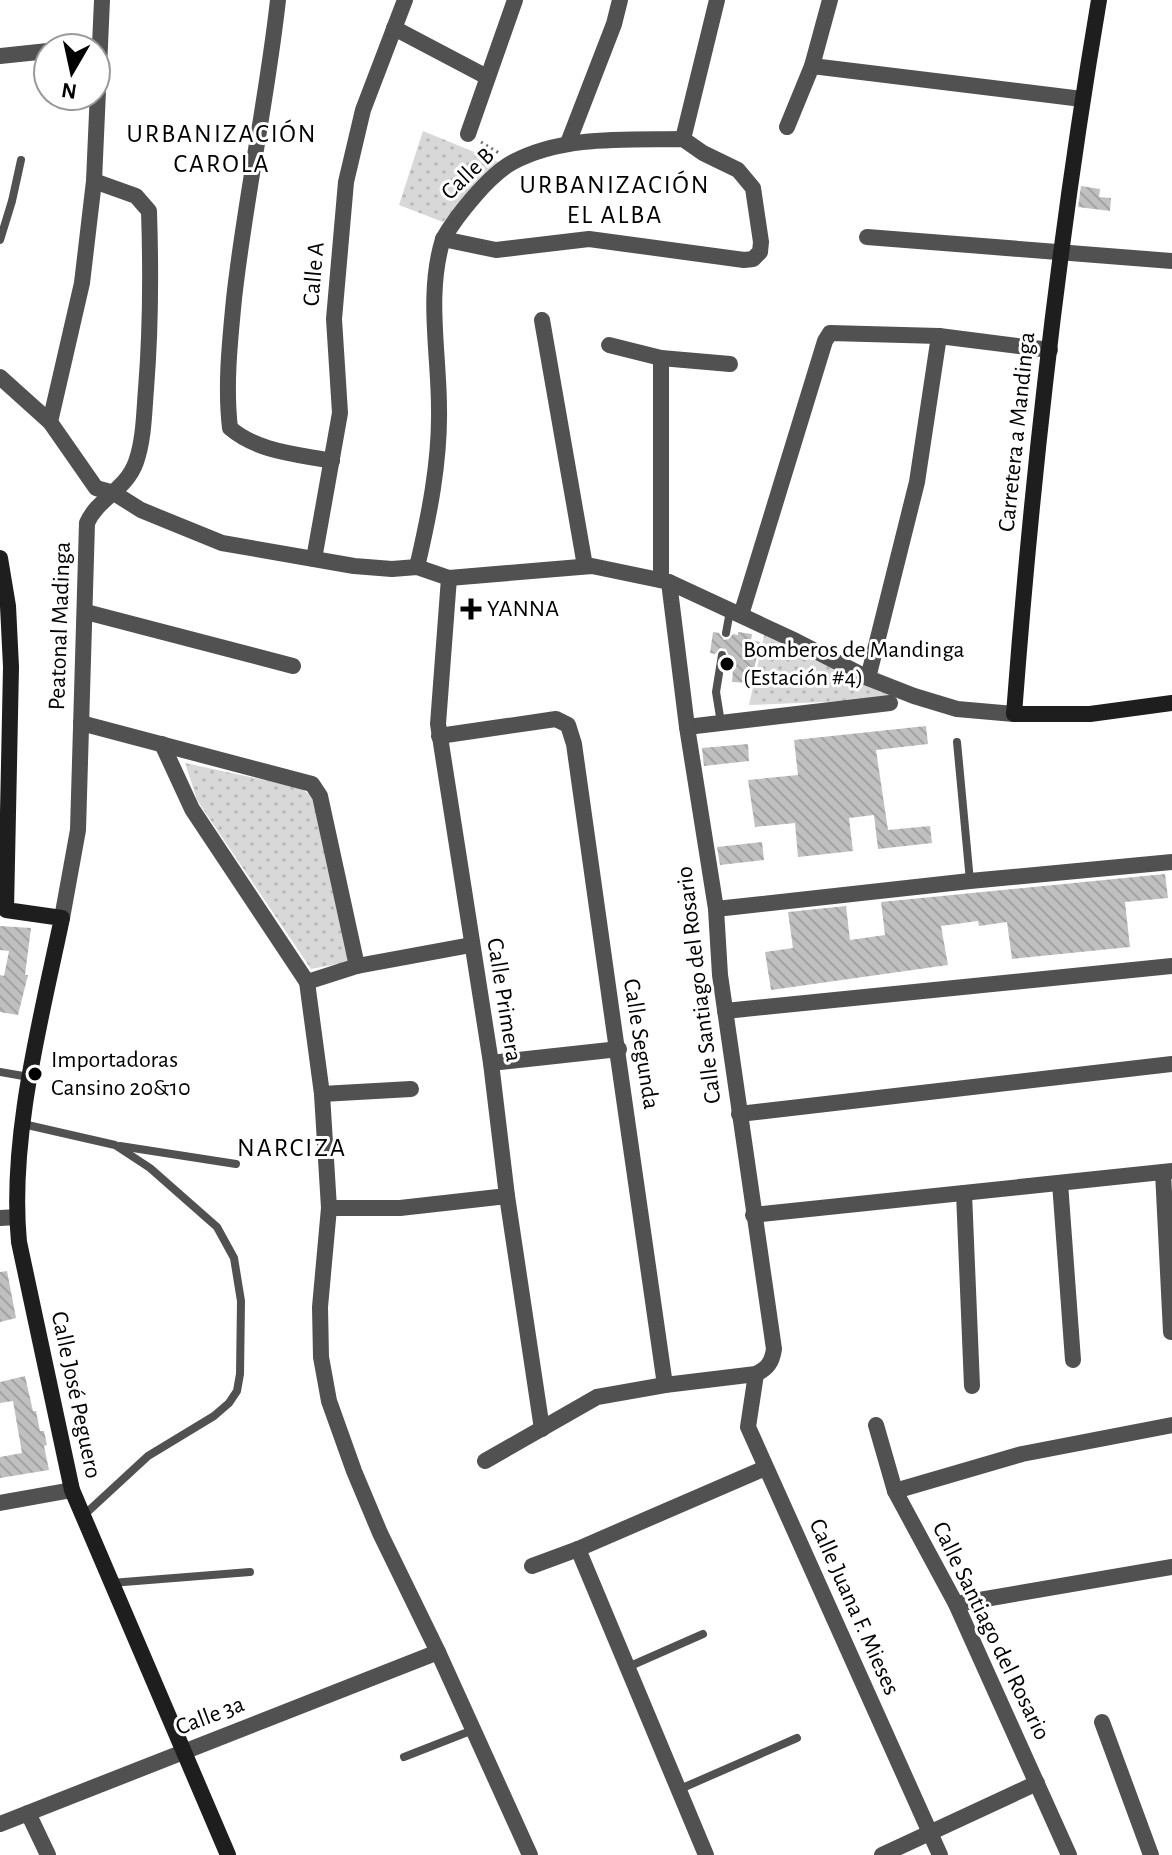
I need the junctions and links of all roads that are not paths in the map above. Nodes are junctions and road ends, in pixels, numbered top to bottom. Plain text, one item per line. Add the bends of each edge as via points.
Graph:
1 (102, 0) edge
2 (278, 0) edge
3 (405, 0) edge
4 (515, 0) edge
5 (620, 0) edge
6 (717, 0) edge
7 (830, 0) edge
8 (1099, 0) edge
9 (394, 28) junction
10 (101, 32) edge
11 (32, 53) edge
12 (0, 56) edge
13 (812, 66) junction
14 (487, 77) junction
15 (1082, 99) junction
16 (97, 112) edge
17 (787, 127) dead end
18 (468, 134) road end
19 (683, 139) junction
20 (568, 143) junction
21 (21, 160) dead end
22 (94, 181) junction
23 (867, 237) dead end
24 (443, 239) junction
25 (0, 240) edge
26 (1062, 251) junction
27 (1172, 261) edge
28 (542, 320) dead end
29 (939, 336) junction
30 (609, 345) dead end
31 (1050, 350) junction
32 (661, 358) junction
33 (730, 364) dead end
34 (0, 377) edge
35 (50, 422) junction
36 (332, 461) junction
37 (114, 493) junction
38 (0, 558) edge
39 (314, 559) junction
40 (585, 566) junction
41 (417, 567) junction
42 (449, 578) junction
43 (665, 581) junction
44 (86, 612) junction
45 (736, 613) junction
46 (726, 633) dead end
47 (722, 655) dead end
48 (293, 666) dead end
49 (6, 667) edge
50 (868, 678) junction
51 (890, 703) dead end
52 (1172, 703) edge
53 (1014, 714) junction
54 (81, 723) junction
55 (721, 723) junction
56 (687, 727) junction
57 (439, 736) junction
58 (957, 742) dead end
59 (162, 744) junction
60 (4, 782) edge
61 (1172, 862) edge
62 (970, 881) junction
63 (716, 909) junction
64 (3, 910) edge
65 (62, 918) junction
66 (471, 945) junction
67 (357, 966) junction
68 (1172, 966) edge
69 (307, 982) junction
70 (725, 1011) junction
71 (619, 1049) junction
72 (491, 1063) junction
73 (1172, 1064) edge
74 (0, 1072) edge
75 (30, 1077) junction
76 (411, 1089) dead end
77 (322, 1094) junction
78 (739, 1114) junction
79 (23, 1124) junction
80 (115, 1145) junction
81 (236, 1164) dead end
82 (1168, 1172) edge
83 (1060, 1183) junction
84 (964, 1193) junction
85 (507, 1196) junction
86 (329, 1208) junction
87 (753, 1215) junction
88 (8, 1218) edge
89 (1171, 1332) edge
90 (1073, 1360) dead end
91 (756, 1374) junction
92 (665, 1385) junction
93 (972, 1386) dead end
94 (876, 1425) dead end
95 (1172, 1425) edge
96 (542, 1429) junction
97 (485, 1461) dead end
98 (765, 1468) junction
99 (72, 1490) junction
100 (895, 1491) junction
101 (0, 1503) edge
102 (83, 1517) junction
103 (578, 1549) junction
104 (532, 1566) dead end
105 (1172, 1567) edge
106 (250, 1572) dead end
107 (111, 1583) junction
108 (956, 1604) junction
109 (703, 1634) dead end
110 (438, 1652) junction
111 (628, 1667) junction
112 (1102, 1722) dead end
113 (473, 1730) junction
114 (797, 1738) dead end
115 (184, 1752) junction
116 (404, 1757) dead end
117 (1037, 1783) junction
118 (680, 1789) junction
119 (28, 1813) junction
120 (0, 1824) edge
121 (930, 1834) junction
122 (48, 1855) edge
123 (228, 1855) edge
124 (530, 1855) edge
125 (706, 1855) edge
126 (882, 1855) edge
127 (940, 1855) edge
128 (1069, 1855) edge
129 (1151, 1855) edge

1 - 10 street
2 - 36 street via 242,229 228,411 230,428 244,440
3 - 9 street, Calle A
4 - 14 street
5 - 20 street
6 - 19 street
7 - 13 street
8 - 15 main road, Carretera a Mandinga
9 - 14 street
9 - 36 street, Calle A via 363,110 346,182 334,319 340,413
11 - 12 street
13 - 15 street
13 - 17 street
14 - 18 street
15 - 26 main road, Carretera a Mandinga
16 - 22 street
19 - 20 street, Calle B
19 - 24 street, Calle B via 738,170 753,188 761,242 753,259 589,239 496,250
20 - 24 street, Calle B via 512,162 458,214
21 - 25 lane
22 - 35 street via 82,283
22 - 37 street, Peatonal Madinga via 136,196 149,211 152,317 143,433 128,481
23 - 26 street
24 - 41 street via 436,277 439,411 430,513
26 - 27 street
26 - 31 main road, Carretera a Mandinga
28 - 40 street
29 - 31 street
29 - 45 street via 830,333
29 - 50 street via 917,482
30 - 32 street
31 - 53 main road, Carretera a Mandinga
32 - 33 street
32 - 43 street, Calle Santiago del Rosario
34 - 35 street
35 - 37 street via 96,488
36 - 39 street, Calle A
37 - 39 street via 141,510 222,543
37 - 44 street, Peatonal Madinga via 87,523
38 - 49 main road via 8,606
39 - 41 street
40 - 42 street
40 - 43 street
41 - 42 street
42 - 57 street, Calle Primera
43 - 45 street
43 - 56 street, Calle Santiago del Rosario
44 - 48 street
44 - 54 street, Peatonal Madinga
45 - 46 lane
45 - 50 street
47 - 55 lane via 716,692
49 - 60 main road
50 - 53 street via 957,709
51 - 55 street
52 - 53 main road via 1090,714
54 - 59 street
54 - 65 street, Peatonal Madinga via 78,830
55 - 56 street
56 - 63 street, Calle Santiago del Rosario
57 - 66 street, Calle Primera
57 - 71 street, Calle Segunda via 556,719 568,725
58 - 62 lane
59 - 67 street via 304,780 317,790
59 - 69 street via 192,809
60 - 64 main road
61 - 62 street
62 - 63 street
63 - 70 street, Calle Santiago del Rosario
64 - 65 main road
65 - 75 main road, Calle José Peguero
66 - 67 street
66 - 72 street, Calle Primera
67 - 69 street
68 - 70 street
69 - 77 street
70 - 78 street, Calle Santiago del Rosario
71 - 72 street
71 - 92 street, Calle Segunda
72 - 85 street, Calle Primera
73 - 78 street
74 - 75 lane
75 - 79 main road, Calle José Peguero
76 - 77 street
77 - 86 street
78 - 87 street, Calle Santiago del Rosario
79 - 80 lane
79 - 88 main road, Calle José Peguero
80 - 81 lane
80 - 102 lane via 150,1168 217,1227 234,1258 241,1301 240,1374 229,1403 148,1456
82 - 83 street
82 - 89 street
83 - 84 street
83 - 90 street
84 - 87 street
84 - 93 street
85 - 86 street via 400,1208
85 - 96 street, Calle Primera
86 - 110 street via 320,1307 329,1401 380,1533
87 - 91 street, Calle Santiago del Rosario via 774,1349 766,1369
88 - 99 main road, Calle José Peguero via 19,1242
91 - 92 street
91 - 98 street, Calle Juana F. Mieses via 748,1427
92 - 96 street via 597,1397
94 - 100 street, Calle Santiago del Rosario
95 - 100 street via 1022,1454
96 - 97 street
98 - 103 street
98 - 121 street, Calle Juana F. Mieses
99 - 101 street
99 - 102 main road, Calle José Peguero
100 - 108 street, Calle Santiago del Rosario
102 - 107 main road, Calle José Peguero
103 - 104 street
103 - 111 street
105 - 108 street
106 - 107 lane
107 - 115 main road, Calle José Peguero
108 - 117 street, Calle Santiago del Rosario
109 - 111 lane
110 - 113 street
110 - 115 street, Calle 3a
111 - 118 street
112 - 129 street
113 - 116 lane
113 - 124 street
114 - 118 lane
115 - 119 street, Calle 3a
115 - 123 main road, Calle José Peguero
117 - 121 street
117 - 128 street, Calle Santiago del Rosario
118 - 125 street
119 - 120 street, Calle 3a
119 - 122 street
121 - 126 street
121 - 127 street, Calle Juana F. Mieses

